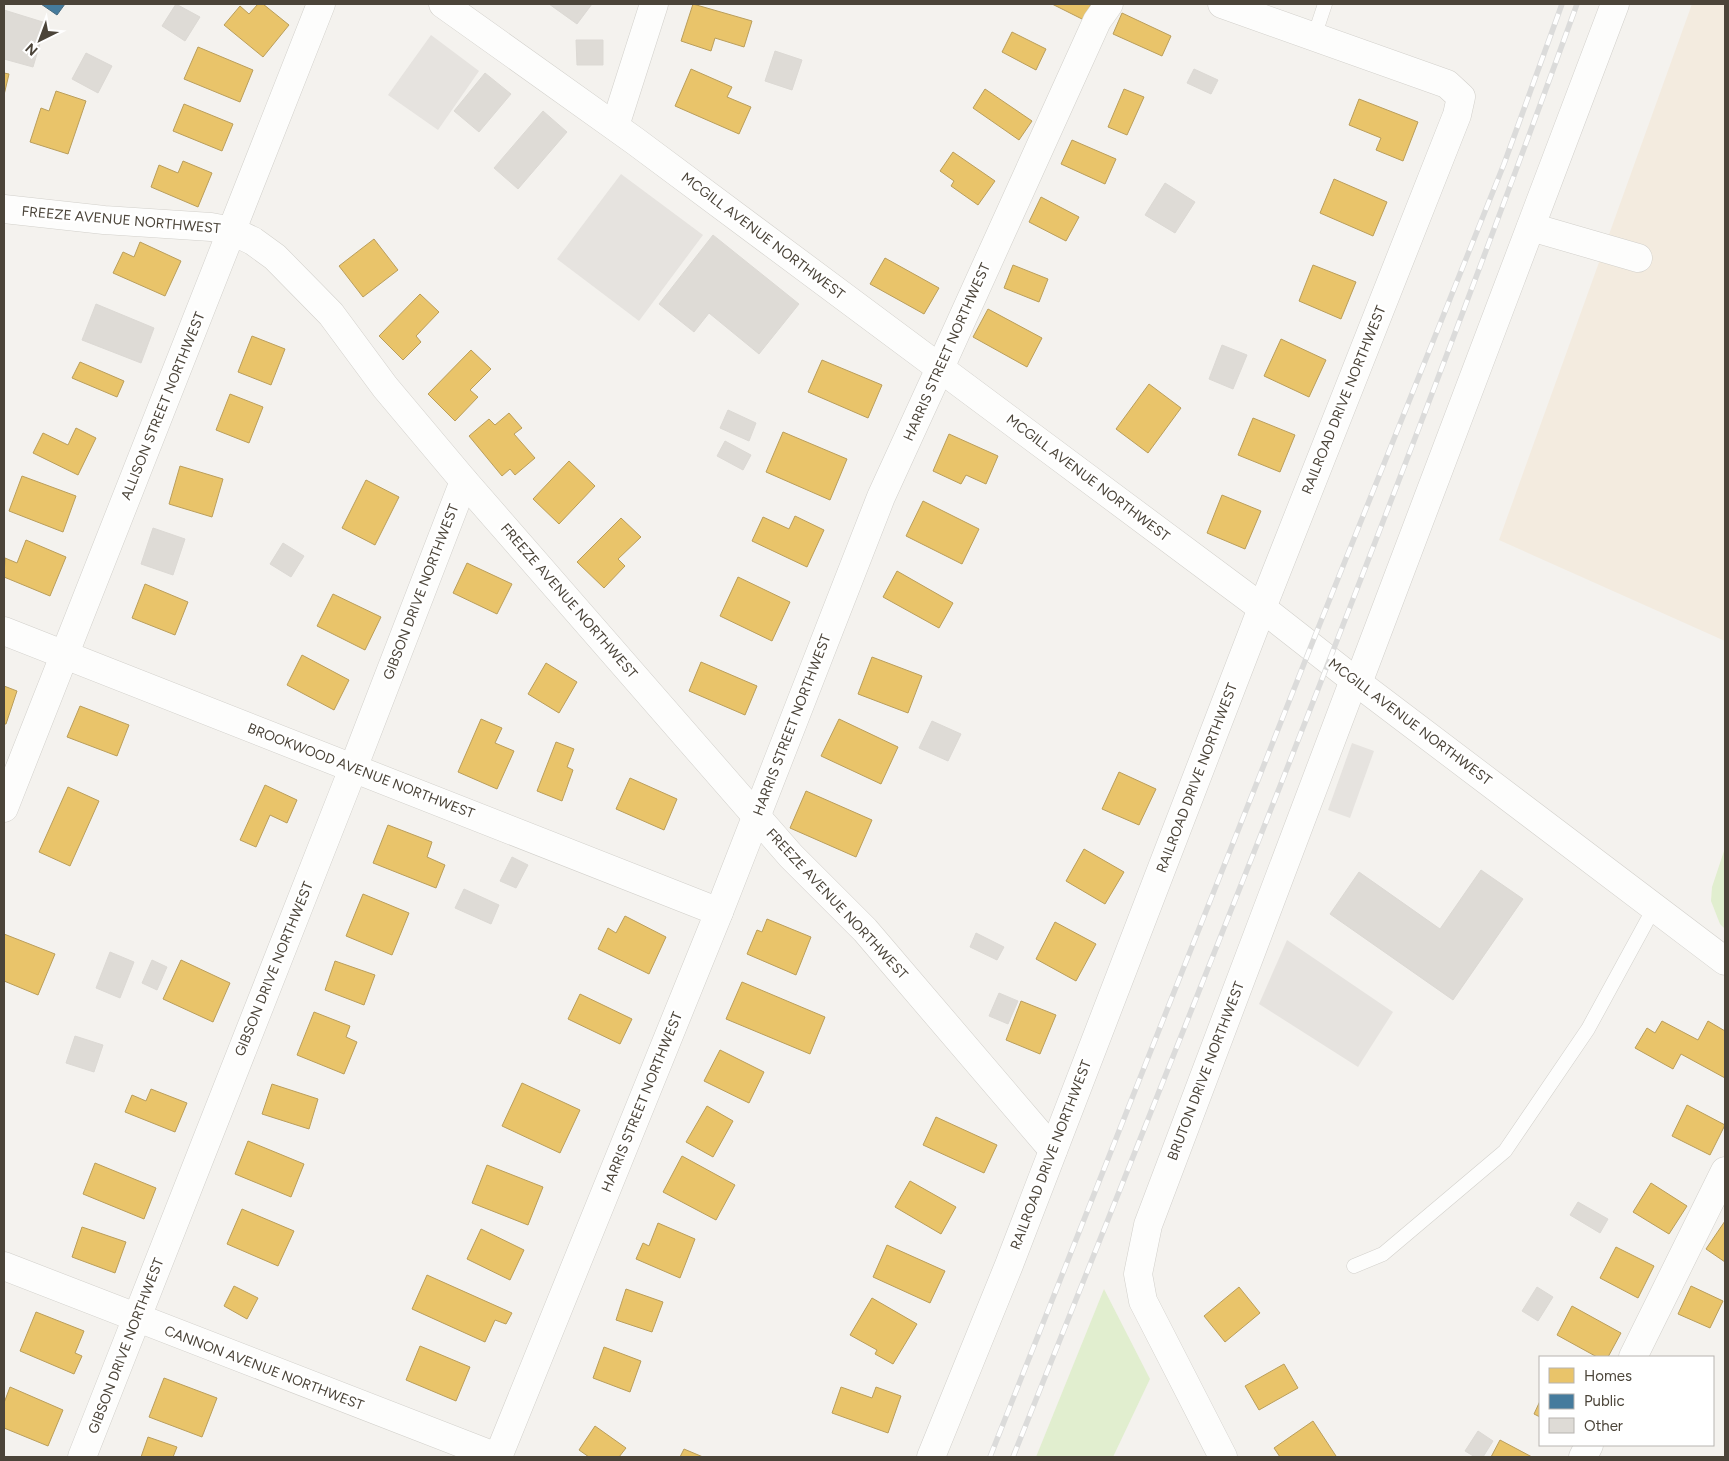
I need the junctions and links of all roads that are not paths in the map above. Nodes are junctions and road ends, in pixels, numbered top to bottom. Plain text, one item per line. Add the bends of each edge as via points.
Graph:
1 (321, 4) edge
2 (443, 4) edge
3 (654, 4) edge
4 (1108, 4) edge
5 (1223, 4) edge
6 (1325, 4) edge
7 (1615, 4) edge
8 (1314, 37) junction
9 (615, 126) junction
10 (4, 209) edge
11 (1531, 227) junction
12 (232, 231) junction
13 (1638, 258) dead end
14 (940, 368) junction
15 (464, 481) junction
16 (1262, 608) junction
17 (4, 631) edge
18 (64, 654) junction
19 (1356, 682) junction
20 (354, 768) junction
21 (4, 808) edge
22 (756, 816) junction
23 (1654, 908) junction
24 (719, 912) junction
25 (1725, 961) edge
26 (1053, 1150) junction
27 (1725, 1170) edge
28 (4, 1266) edge
29 (1354, 1266) dead end
30 (137, 1318) junction
31 (1632, 1356) edge
32 (82, 1457) edge
33 (498, 1457) edge
34 (931, 1457) edge
35 (1223, 1457) edge

1 - 12 street, ALLISON STREET NORTHWEST
2 - 9 street, MCGILL AVENUE NORTHWEST
3 - 9 street
4 - 14 street, HARRIS STREET NORTHWEST via 1097,21
5 - 8 street
6 - 8 lane
7 - 11 street, BRUTON DRIVE NORTHWEST
8 - 16 street, RAILROAD DRIVE NORTHWEST via 1447,84 1461,97 1457,115
9 - 14 street, MCGILL AVENUE NORTHWEST
10 - 12 street, FREEZE AVENUE NORTHWEST
11 - 13 street
11 - 19 street, BRUTON DRIVE NORTHWEST
12 - 15 street, FREEZE AVENUE NORTHWEST via 275,257 331,314 385,387
12 - 18 street, ALLISON STREET NORTHWEST
14 - 16 street, MCGILL AVENUE NORTHWEST
14 - 22 street, HARRIS STREET NORTHWEST via 881,497
15 - 20 street, GIBSON DRIVE NORTHWEST
15 - 22 street, FREEZE AVENUE NORTHWEST
16 - 19 street, MCGILL AVENUE NORTHWEST
16 - 26 street, RAILROAD DRIVE NORTHWEST
17 - 18 street, BROOKWOOD AVENUE NORTHWEST
18 - 20 street, BROOKWOOD AVENUE NORTHWEST
18 - 21 street, ALLISON STREET NORTHWEST
19 - 23 street, MCGILL AVENUE NORTHWEST
19 - 35 street, BRUTON DRIVE NORTHWEST via 1148,1225 1138,1274 1143,1302
20 - 24 street, BROOKWOOD AVENUE NORTHWEST
20 - 30 street, GIBSON DRIVE NORTHWEST
22 - 24 street, HARRIS STREET NORTHWEST
22 - 26 street, FREEZE AVENUE NORTHWEST via 865,930
23 - 25 street, MCGILL AVENUE NORTHWEST
23 - 29 lane via 1588,1029 1505,1150 1383,1254
24 - 33 street, HARRIS STREET NORTHWEST
26 - 34 street, RAILROAD DRIVE NORTHWEST
27 - 31 street
28 - 30 street, CANNON AVENUE NORTHWEST
30 - 32 street, GIBSON DRIVE NORTHWEST
30 - 33 street, CANNON AVENUE NORTHWEST

